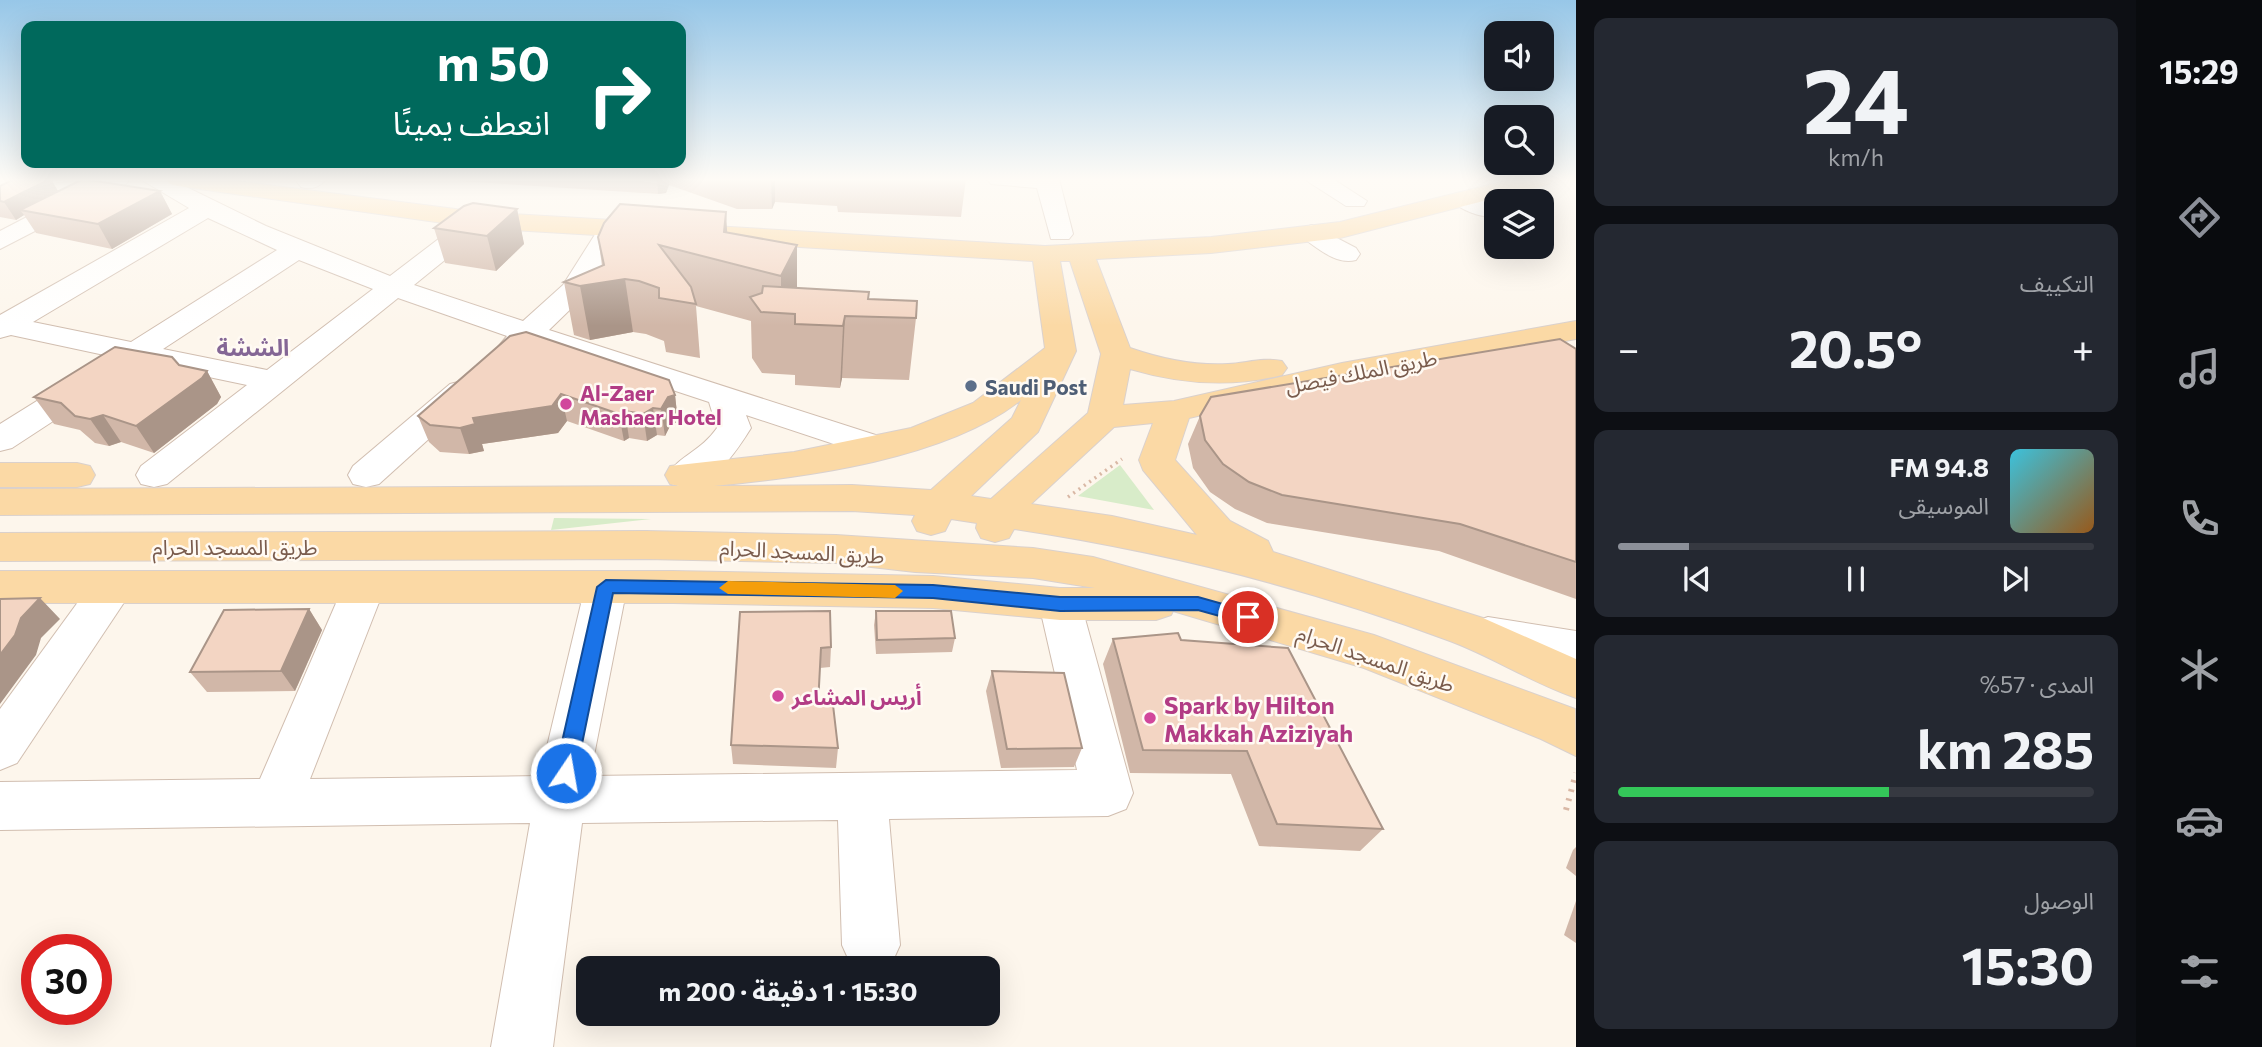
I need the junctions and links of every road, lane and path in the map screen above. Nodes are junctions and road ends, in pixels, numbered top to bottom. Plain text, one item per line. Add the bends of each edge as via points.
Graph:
1 (21, 228) edge
2 (172, 228) edge
3 (247, 228) edge
4 (469, 228) edge
5 (582, 228) edge
6 (770, 228) edge
7 (1058, 228) edge
8 (1194, 228) edge
9 (1297, 228) edge
10 (1322, 228) edge
11 (783, 229) junction
12 (610, 230) junction
13 (3, 237) edge
14 (1285, 237) junction
15 (1062, 247) junction
16 (296, 250) junction
17 (1347, 254) dead end
18 (393, 288) junction
19 (1096, 289) junction
20 (1576, 315) edge
21 (2, 326) edge
22 (1576, 330) edge
23 (528, 333) junction
24 (141, 351) junction
25 (1061, 351) junction
26 (1117, 354) junction
27 (273, 381) junction
28 (723, 395) junction
29 (1174, 411) junction
30 (1104, 417) junction
31 (0, 440) edge
32 (876, 447) junction
33 (1122, 459) dead end
34 (0, 475) edge
35 (366, 475) junction
36 (685, 475) junction
37 (167, 484) junction
38 (0, 502) edge
39 (939, 504) junction
40 (1000, 512) junction
41 (1091, 527) junction
42 (0, 547) edge
43 (915, 557) junction
44 (985, 561) junction
45 (1292, 571) junction
46 (0, 587) edge
47 (112, 587) junction
48 (364, 587) junction
49 (606, 587) junction
50 (1198, 603) junction
51 (1060, 604) junction
52 (1468, 630) junction
53 (1576, 649) edge
54 (1576, 679) edge
55 (1576, 735) edge
56 (0, 748) edge
57 (1576, 773) edge
58 (862, 796) junction
59 (560, 799) junction
60 (275, 803) junction
61 (0, 806) edge
62 (1566, 810) dead end
63 (871, 945) dead end
64 (522, 1047) edge

1 - 13 street
2 - 21 street
3 - 16 street
4 - 18 street
5 - 12 main road
6 - 11 main road
7 - 15 street
8 - 15 main road
9 - 14 main road
10 - 17 street
11 - 12 main road
11 - 15 main road
12 - 23 street via 574,290
14 - 15 main road via 1211,245
14 - 19 main road via 1240,250 1146,262
15 - 19 main road
15 - 25 main road
16 - 18 street
16 - 24 street
18 - 23 street
18 - 27 street
19 - 26 main road
20 - 26 main road, طريق الملك فيصل via 1248,372 1194,375
21 - 24 street
22 - 29 main road, طريق الملك فيصل via 1342,373
23 - 28 street
23 - 35 street
24 - 27 street
24 - 31 street
25 - 32 main road via 985,411 935,432
25 - 39 main road via 1026,424
26 - 30 main road
27 - 37 street
28 - 32 street
28 - 36 street via 734,428 718,453
29 - 30 main road, طريق الملك فيصل
29 - 45 main road via 1157,460 1174,488 1216,531
30 - 40 main road
32 - 36 main road via 714,475
33 - 41 path via 1067,498 1097,503
34 - 37 main road
35 - 36 main road
35 - 37 main road
37 - 38 main road
37 - 39 main road via 852,498
39 - 40 main road
39 - 43 main road
40 - 41 main road
40 - 44 main road
41 - 45 main road
42 - 43 main road, طريق المسجد الحرام via 646,545 836,549
43 - 44 main road, طريق المسجد الحرام
44 - 50 main road, طريق المسجد الحرام via 1093,572
45 - 52 main road
46 - 47 main road
47 - 48 main road
47 - 56 street
48 - 49 main road
48 - 60 street
49 - 51 main road via 933,592
49 - 59 street
50 - 51 main road
50 - 55 main road, طريق المسجد الحرام via 1374,653
51 - 58 street via 1108,793
52 - 53 street
52 - 54 main road
57 - 62 path
58 - 59 street
58 - 63 street
59 - 60 street
59 - 64 street
60 - 61 street

